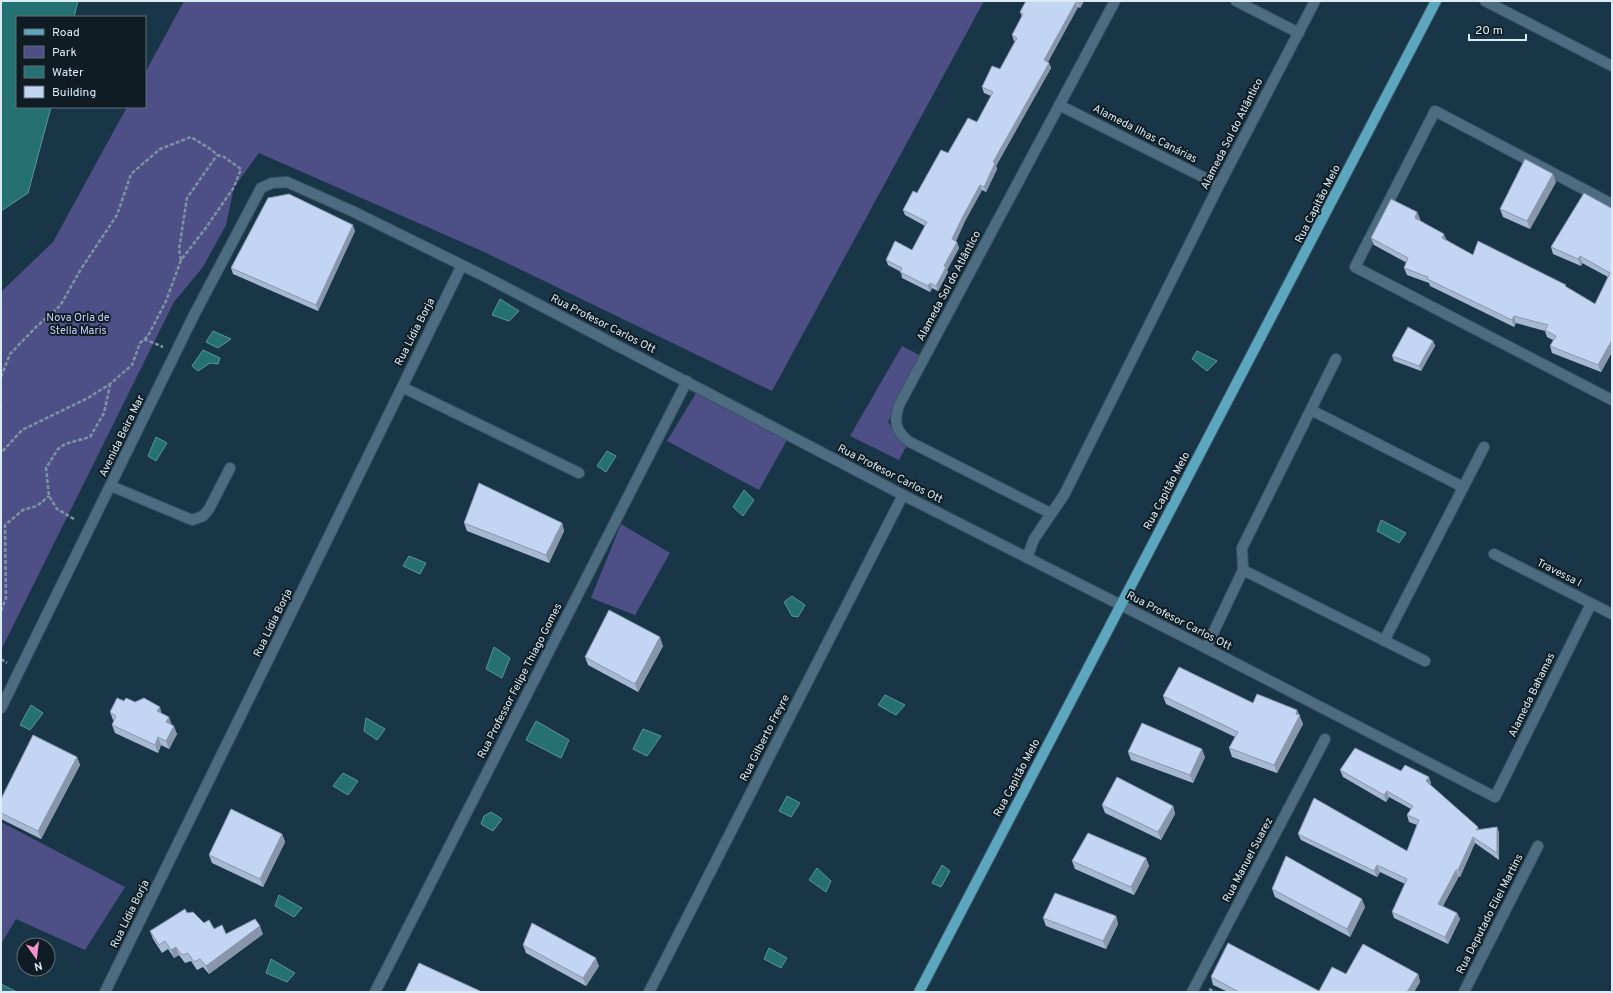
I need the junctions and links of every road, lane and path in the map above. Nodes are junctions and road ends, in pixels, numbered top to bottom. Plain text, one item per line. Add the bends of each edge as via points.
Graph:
1 (1115, 1) edge
2 (1236, 1) edge
3 (1315, 1) edge
4 (1436, 1) edge
5 (1485, 1) edge
6 (1299, 33) junction
7 (1612, 66) edge
8 (1059, 105) junction
9 (217, 155) junction
10 (272, 183) joint
11 (1219, 185) junction
12 (1612, 204) edge
13 (181, 260) junction
14 (462, 265) junction
15 (144, 339) junction
16 (176, 352) junction
17 (1336, 359) dead end
18 (1, 377) edge
19 (687, 381) junction
20 (110, 384) junction
21 (402, 387) junction
22 (1612, 400) edge
23 (1, 403) edge
24 (1, 409) edge
25 (1311, 410) junction
26 (1484, 448) dead end
27 (1, 453) edge
28 (230, 468) dead end
29 (578, 473) dead end
30 (111, 486) junction
31 (1463, 487) junction
32 (903, 495) junction
33 (49, 496) junction
34 (1050, 513) junction
35 (74, 519) dead end
36 (1494, 554) dead end
37 (1027, 558) junction
38 (1243, 570) junction
39 (1591, 604) junction
40 (1121, 605) junction
41 (1, 611) edge
42 (1612, 614) edge
43 (1384, 641) junction
44 (1206, 648) junction
45 (1425, 662) dead end
46 (1, 708) edge
47 (1325, 739) dead end
48 (1495, 797) joint
49 (1538, 846) dead end
50 (105, 992) edge
51 (375, 992) edge
52 (649, 992) edge
53 (919, 992) edge
54 (1192, 992) edge
55 (1464, 992) edge

1 - 8 street, Alameda Sol do Atlântico
2 - 6 street
3 - 6 street, Alameda Sol do Atlântico
4 - 40 main road, Rua Capitão Melo
5 - 7 street
6 - 11 street, Alameda Sol do Atlântico
8 - 11 street, Alameda Ilhas Canárias
8 - 34 street, Alameda Sol do Atlântico via 899,405 896,425 900,434 908,441
9 - 13 path via 187,198 180,249
9 - 13 path via 241,169 234,187
9 - 18 path via 191,137 160,149 131,174 117,214 60,306 10,354
10 - 14 street, Rua Profesor Carlos Ott via 287,182
10 - 16 street, Avenida Beira Mar via 261,188
11 - 34 street, Alameda Sol do Atlântico via 1064,495
12 - 22 street via 1435,111 1355,267
13 - 15 path via 166,301
14 - 19 street, Rua Profesor Carlos Ott
14 - 21 street, Rua Lídia Borja
15 - 16 path
15 - 20 path via 132,365
16 - 30 street, Avenida Beira Mar
17 - 25 street
19 - 32 street, Rua Profesor Carlos Ott
19 - 51 street, Rua Professor Felipe Thiago Gomes
20 - 27 path via 88,398 22,430
20 - 33 path via 104,413 90,437 65,444 50,460 46,468
21 - 29 street
21 - 50 street, Rua Lídia Borja
23 - 24 path
25 - 31 street
25 - 38 street via 1242,548
26 - 31 street
28 - 30 street via 209,509 203,516 192,520
30 - 46 street, Avenida Beira Mar
31 - 43 street
32 - 37 street, Rua Profesor Carlos Ott
32 - 52 street, Rua Gilberto Freyre
33 - 35 path via 57,509
33 - 41 path via 37,506 23,510 5,525 6,598
34 - 37 street, Alameda Sol do Atlântico via 1034,539
36 - 39 street, Travessa I
37 - 40 street, Rua Profesor Carlos Ott
38 - 43 street
38 - 44 street
39 - 42 street, Travessa I
39 - 48 street, Alameda Bahamas
40 - 44 street, Rua Profesor Carlos Ott
40 - 53 main road, Rua Capitão Melo
43 - 45 street
44 - 48 street, Rua Profesor Carlos Ott
47 - 54 street, Rua Manuel Suarez
49 - 55 street, Rua Deputado Eliel Martins

